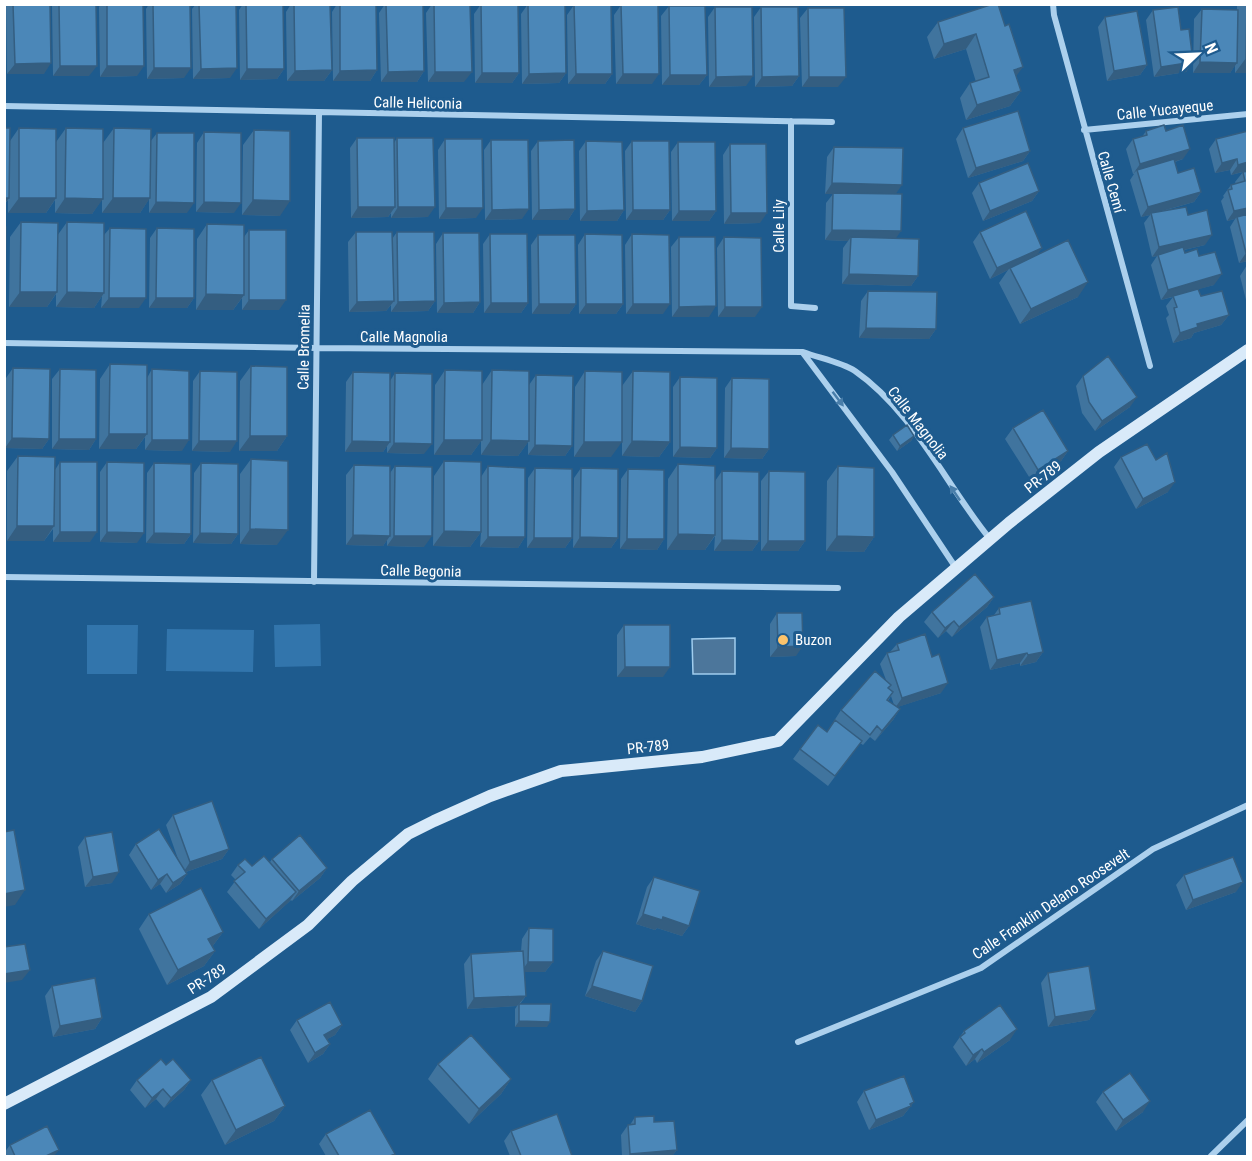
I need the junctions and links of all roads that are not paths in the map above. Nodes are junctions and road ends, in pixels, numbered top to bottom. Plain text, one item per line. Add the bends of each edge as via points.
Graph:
1 (1053, 4) edge
2 (4, 106) edge
3 (319, 113) junction
4 (1248, 114) edge
5 (791, 121) junction
6 (832, 122) dead end
7 (1084, 130) junction
8 (815, 308) dead end
9 (4, 343) edge
10 (316, 348) junction
11 (1248, 350) edge
12 (803, 352) junction
13 (1150, 366) dead end
14 (990, 539) junction
15 (956, 567) junction
16 (4, 577) edge
17 (314, 582) junction
18 (838, 588) dead end
19 (1248, 805) edge
20 (798, 1042) dead end
21 (4, 1104) edge
22 (1248, 1120) edge
23 (1211, 1156) edge

1 - 7 street, Calle Cemí
2 - 3 street, Calle Heliconia
3 - 5 street, Calle Heliconia
3 - 10 street, Calle Bromelia
4 - 7 street, Calle Yucayeque
5 - 6 street, Calle Heliconia
5 - 8 street, Calle Lily via 791,306
7 - 13 street, Calle Cemí
9 - 10 street, Calle Magnolia
10 - 12 street, Calle Magnolia
10 - 17 street, Calle Bromelia
11 - 14 street, PR-789 / PR-789 via 1099,452
14 -> 12 street, Calle Magnolia via 897,410 878,390 853,370
12 -> 15 street
14 - 15 street, PR-789 / PR-789
15 - 21 street, PR-789 / PR-789 via 899,617 777,741 702,757 561,771 434,821 408,834 352,881 308,926 211,997
16 - 17 street, Calle Begonia
17 - 18 street, Calle Begonia
19 - 20 street, Calle Franklin Delano Roosevelt via 1154,849 981,968
22 - 23 street

